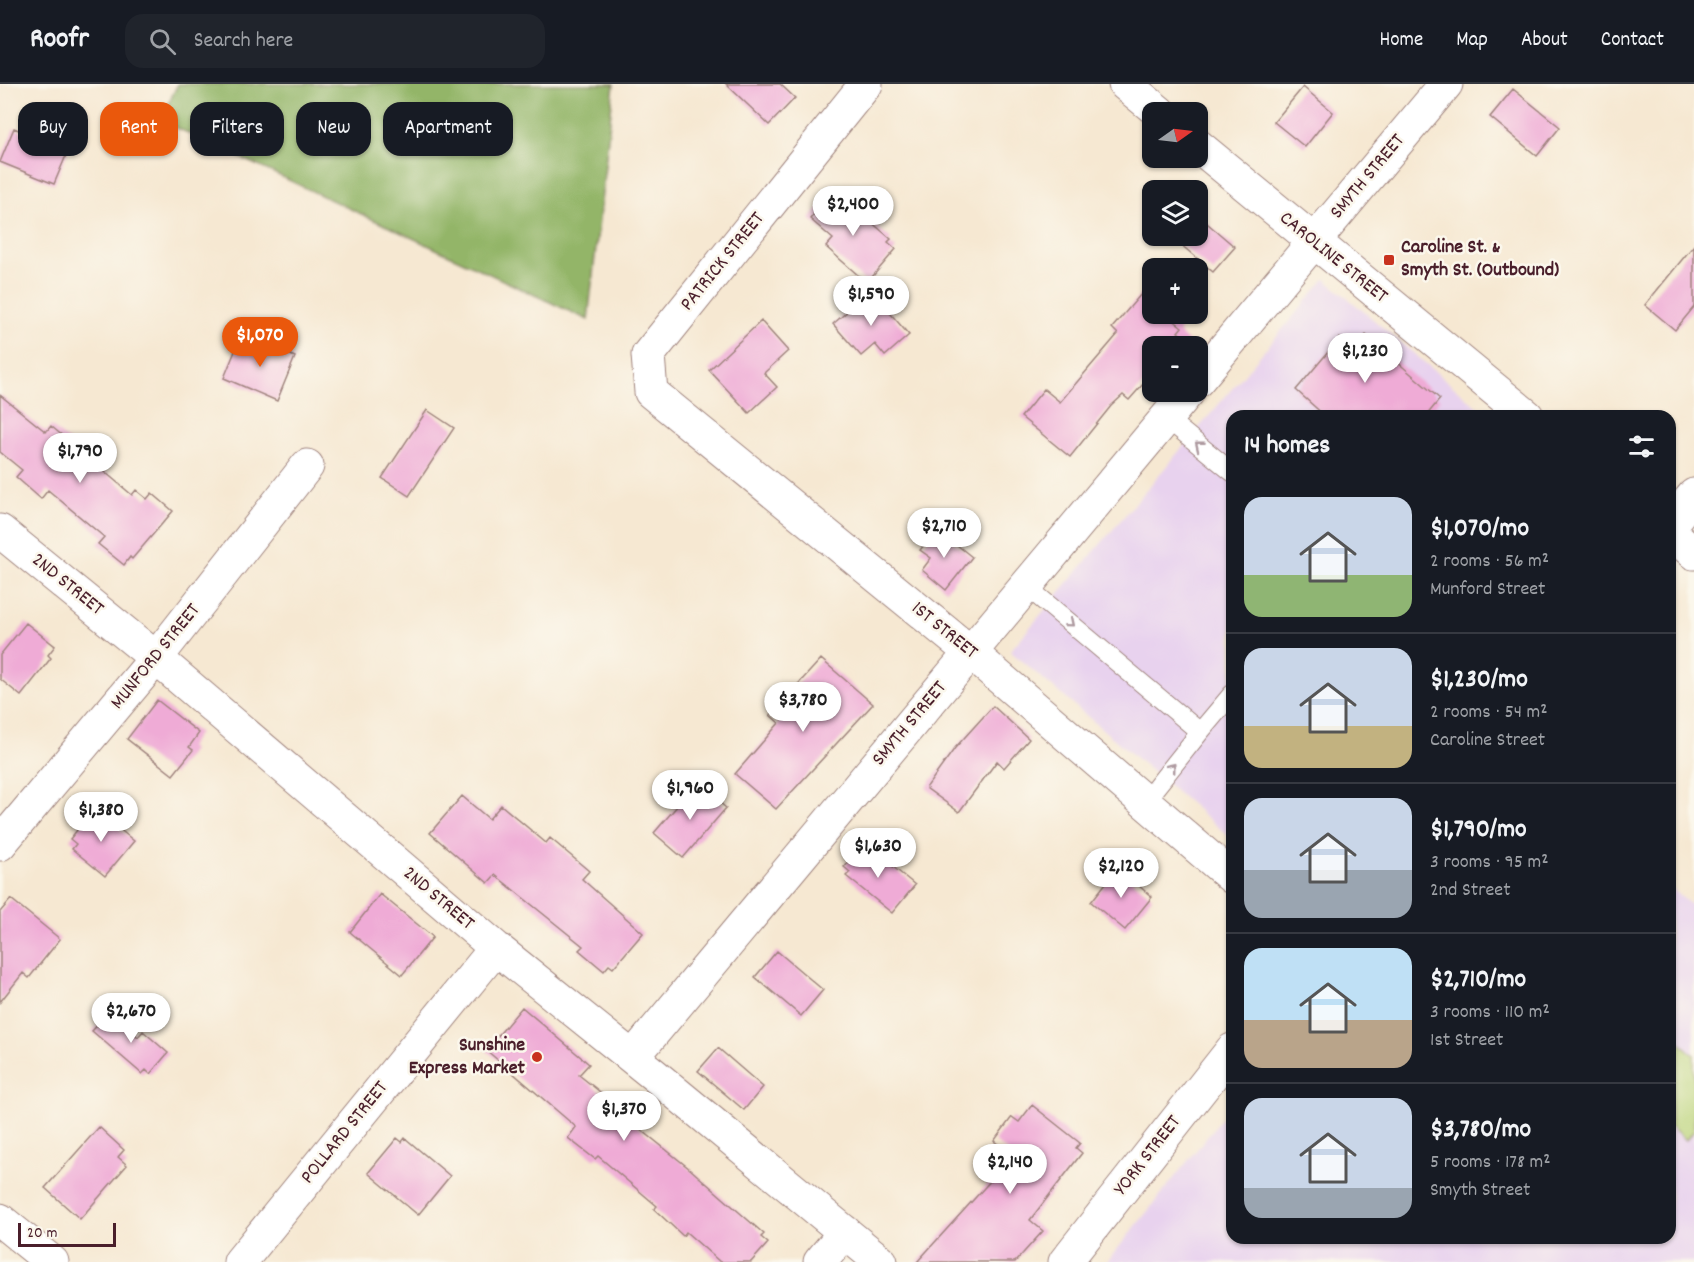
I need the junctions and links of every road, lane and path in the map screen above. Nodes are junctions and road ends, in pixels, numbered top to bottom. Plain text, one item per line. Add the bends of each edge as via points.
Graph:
1 (866, 84) edge
2 (1125, 84) edge
3 (1446, 84) edge
4 (1147, 102) edge
5 (1208, 154) edge
6 (1313, 242) junction
7 (1208, 368) edge
8 (651, 392) joint
9 (1180, 402) edge
10 (1520, 410) edge
11 (1166, 418) junction
12 (306, 466) dead end
13 (1226, 467) edge
14 (1694, 495) edge
15 (1676, 517) edge
16 (0, 531) edge
17 (1676, 537) edge
18 (1694, 553) edge
19 (1026, 586) junction
20 (970, 652) junction
21 (156, 658) junction
22 (1226, 701) edge
23 (1200, 732) junction
24 (1145, 801) junction
25 (0, 844) edge
26 (1226, 872) edge
27 (496, 948) junction
28 (633, 1057) junction
29 (1226, 1058) edge
30 (0, 1220) edge
31 (845, 1232) junction
32 (52, 1262) edge
33 (240, 1262) edge
34 (820, 1262) edge
35 (881, 1262) edge
36 (1065, 1262) edge

1 - 8 street, PATRICK STREET via 648,355
2 - 4 street
3 - 6 street, SMYTH STREET
5 - 6 street, CAROLINE STREET
6 - 7 street, SMYTH STREET
6 - 10 street, CAROLINE STREET
8 - 20 street, 1ST STREET
9 - 11 street, SMYTH STREET
13 -> 11 lane
11 - 19 street, SMYTH STREET
12 - 21 street, MUNFORD STREET
14 - 15 street
16 - 21 street, 2ND STREET
17 - 18 street
19 - 20 street, SMYTH STREET
19 -> 23 lane
20 - 24 street, 1ST STREET
20 - 28 street, SMYTH STREET
21 - 25 street, MUNFORD STREET
21 - 27 street, 2ND STREET
22 - 23 lane
24 -> 23 lane
24 - 26 street, 1ST STREET
27 - 28 street, 2ND STREET
27 - 33 street, POLLARD STREET
28 - 31 street, 2ND STREET
29 - 36 street, YORK STREET
30 - 32 street
31 - 34 street
31 - 35 street, 2ND STREET

